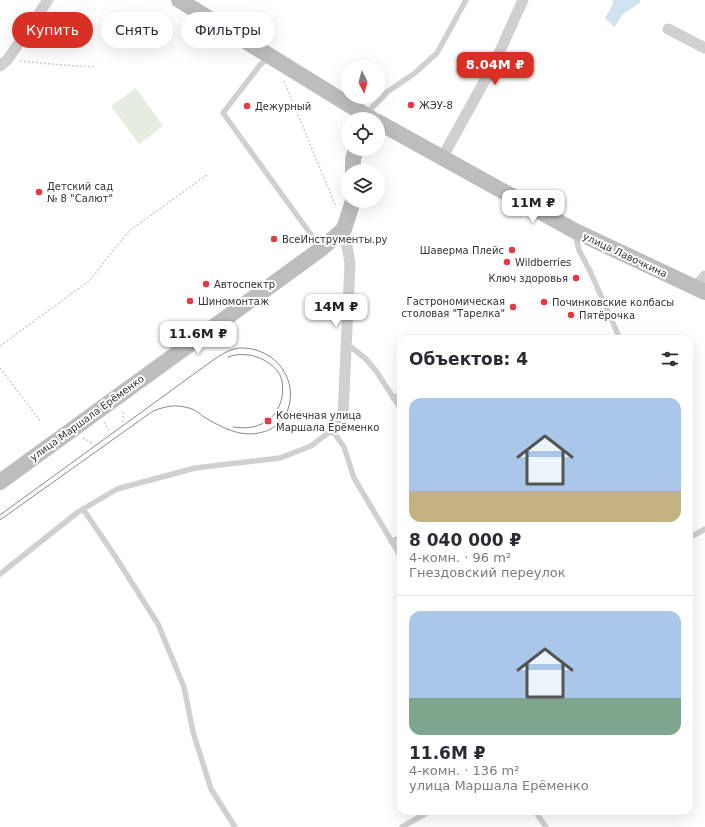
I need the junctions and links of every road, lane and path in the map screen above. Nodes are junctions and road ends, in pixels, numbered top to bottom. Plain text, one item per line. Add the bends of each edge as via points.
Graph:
1 (48, 0) edge
2 (179, 0) edge
3 (466, 0) edge
4 (523, 0) edge
5 (668, 28) dead end
6 (705, 48) edge
7 (270, 56) junction
8 (4, 62) edge
9 (96, 67) dead end
10 (284, 81) dead end
11 (359, 112) edge
12 (374, 112) edge
13 (385, 127) edge
14 (442, 158) junction
15 (208, 174) dead end
16 (336, 208) dead end
17 (351, 208) edge
18 (344, 229) junction
19 (575, 231) junction
20 (321, 249) junction
21 (702, 285) edge
22 (618, 335) edge
23 (347, 344) junction
24 (0, 346) edge
25 (0, 368) edge
26 (397, 396) edge
27 (394, 398) junction
28 (397, 403) edge
29 (123, 406) dead end
30 (103, 420) dead end
31 (41, 422) dead end
32 (123, 422) dead end
33 (332, 430) junction
34 (109, 431) dead end
35 (80, 436) dead end
36 (92, 443) dead end
37 (0, 482) edge
38 (83, 510) junction
39 (705, 529) edge
40 (693, 536) edge
41 (397, 539) edge
42 (391, 540) junction
43 (397, 550) edge
44 (0, 574) edge
45 (423, 815) edge
46 (538, 815) edge
47 (235, 827) edge
48 (402, 827) edge
49 (546, 827) edge

1 - 8 street
2 - 7 main road, улица Лавочкина
3 - 12 lane via 437,53 387,92
4 - 14 street via 495,62
5 - 6 street
7 - 11 main road, улица Лавочкина
7 - 20 lane via 223,113
8 - 9 path
10 - 16 path
13 - 14 main road, улица Лавочкина
14 - 19 main road, улица Лавочкина
15 - 24 path via 130,231 89,281
17 - 18 main road
18 - 20 main road, улица Маршала Ерёменко
18 - 23 street via 350,263
19 - 21 main road, улица Лавочкина
19 - 22 lane via 580,250
20 - 37 main road, улица Маршала Ерёменко
23 - 27 lane via 366,359
23 - 33 street via 343,416
25 - 31 path
26 - 27 lane
27 - 28 lane
29 - 32 path
30 - 34 path
33 - 38 lane via 311,446 280,458 195,468 117,489
33 - 42 lane via 344,447 354,478
35 - 36 path
38 - 44 lane
38 - 47 lane via 158,624 184,687 210,789
39 - 40 lane
41 - 42 lane
42 - 43 lane
45 - 48 lane
46 - 49 lane

